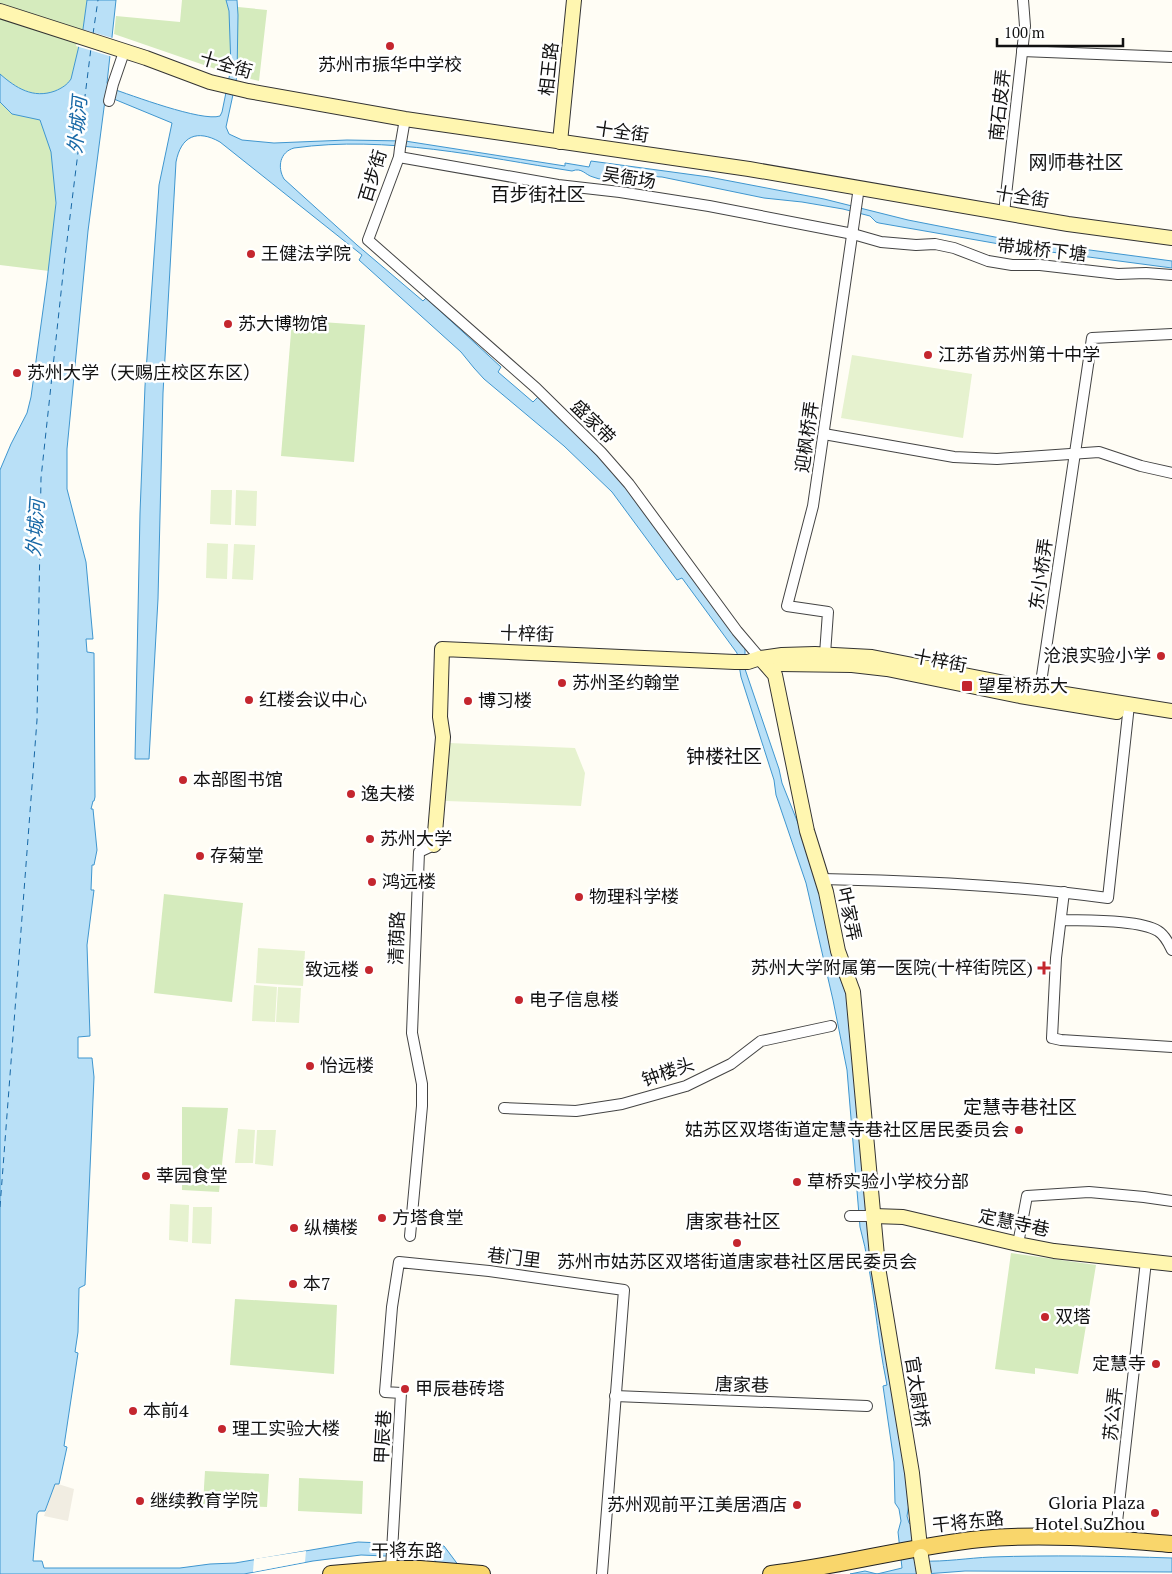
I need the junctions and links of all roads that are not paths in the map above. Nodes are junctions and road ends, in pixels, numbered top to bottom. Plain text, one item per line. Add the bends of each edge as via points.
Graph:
1 (574, 0) edge
2 (1023, 0) edge
3 (0, 11) edge
4 (122, 51) junction
5 (1022, 51) junction
6 (1172, 57) edge
7 (109, 101) dead end
8 (405, 119) junction
9 (560, 142) junction
10 (400, 153) junction
11 (859, 188) junction
12 (1004, 213) junction
13 (853, 234) junction
14 (1172, 238) edge
15 (368, 240) joint
16 (1172, 275) edge
17 (1172, 334) edge
18 (824, 434) junction
19 (1075, 453) junction
20 (1172, 472) edge
21 (442, 649) joint
22 (825, 654) junction
23 (748, 661) junction
24 (1039, 694) junction
25 (1129, 709) junction
26 (1172, 711) edge
27 (1172, 721) edge
28 (434, 845) joint
29 (822, 879) junction
30 (1064, 892) junction
31 (1061, 920) junction
32 (1172, 950) edge
33 (831, 1026) dead end
34 (1172, 1047) edge
35 (504, 1108) dead end
36 (1172, 1201) edge
37 (854, 1216) dead end
38 (872, 1216) junction
39 (410, 1236) dead end
40 (1018, 1244) junction
41 (1146, 1261) junction
42 (399, 1262) joint
43 (1172, 1264) edge
44 (615, 1396) junction
45 (867, 1406) dead end
46 (1115, 1540) junction
47 (1172, 1544) edge
48 (919, 1551) junction
49 (391, 1568) edge
50 (466, 1573) edge
51 (332, 1574) edge
52 (602, 1574) edge
53 (771, 1574) edge
54 (924, 1574) edge

1 - 9 street, 相王路
2 - 5 street, 南石皮弄 via 1025,26
3 - 4 street, 十全街
4 - 7 street
4 - 8 street, 十全街 via 232,87
5 - 6 street
5 - 12 street, 南石皮弄
8 - 9 street, 十全街
8 - 10 street, 百步街
9 - 11 street, 十全街
10 - 13 street, 吴衙场 via 558,185 709,206
10 - 15 street, 百步街
11 - 12 street, 十全街
11 - 13 street, 迎枫桥弄
12 - 14 street, 十全街
13 - 16 street, 带城桥下塘 via 881,242 935,244 1012,265
13 - 18 street, 迎枫桥弄
15 - 23 street, 盛家带 via 536,388 601,452 629,484 737,631
17 - 19 street, 东小桥弄 via 1092,338
18 - 19 street via 954,457 997,459
18 - 22 street, 迎枫桥弄 via 813,506 786,606 828,612
19 - 20 street via 1099,452
19 - 24 street, 东小桥弄
21 - 23 street, 十梓街
21 - 28 street, 清荫路 via 440,717 443,738
22 - 23 street, 十梓街 via 782,655
22 - 24 street, 十梓街 via 897,661
23 - 24 street, 十梓街 via 852,665
23 - 29 street, 叶家弄 via 774,675 807,831
24 - 25 street, 十梓街
25 - 26 street, 十梓街
25 - 27 street, 十梓街
25 - 30 street via 1108,898
28 - 39 street, 清荫路 via 419,852 412,1033 422,1084 422,1106
29 - 30 street via 905,880
29 - 38 street, 叶家弄 via 838,951 853,992
30 - 31 street
31 - 32 street via 1148,927 1160,932
31 - 34 street via 1052,1038
33 - 35 street, 钟楼头 via 761,1041 731,1064 686,1086 622,1104 576,1111
36 - 40 street via 1089,1192 1027,1196
37 - 38 street, 定慧寺巷
38 - 40 street, 定慧寺巷 via 902,1217
38 - 48 street, 官太尉桥 via 912,1473
40 - 41 street, 定慧寺巷
41 - 43 street, 定慧寺巷
41 - 46 street, 苏公弄
42 - 44 street, 巷门里 via 624,1290
42 - 49 street, 甲辰巷 via 386,1392 401,1393
44 - 45 street, 唐家巷
44 - 52 street
46 - 47 main road, 干将东路
46 - 48 main road, 干将东路 via 1033,1536 981,1539
48 - 53 main road, 干将东路
48 - 54 street, 官太尉桥, bridge
49 - 50 main road, 干将东路
49 - 51 main road, 干将东路

